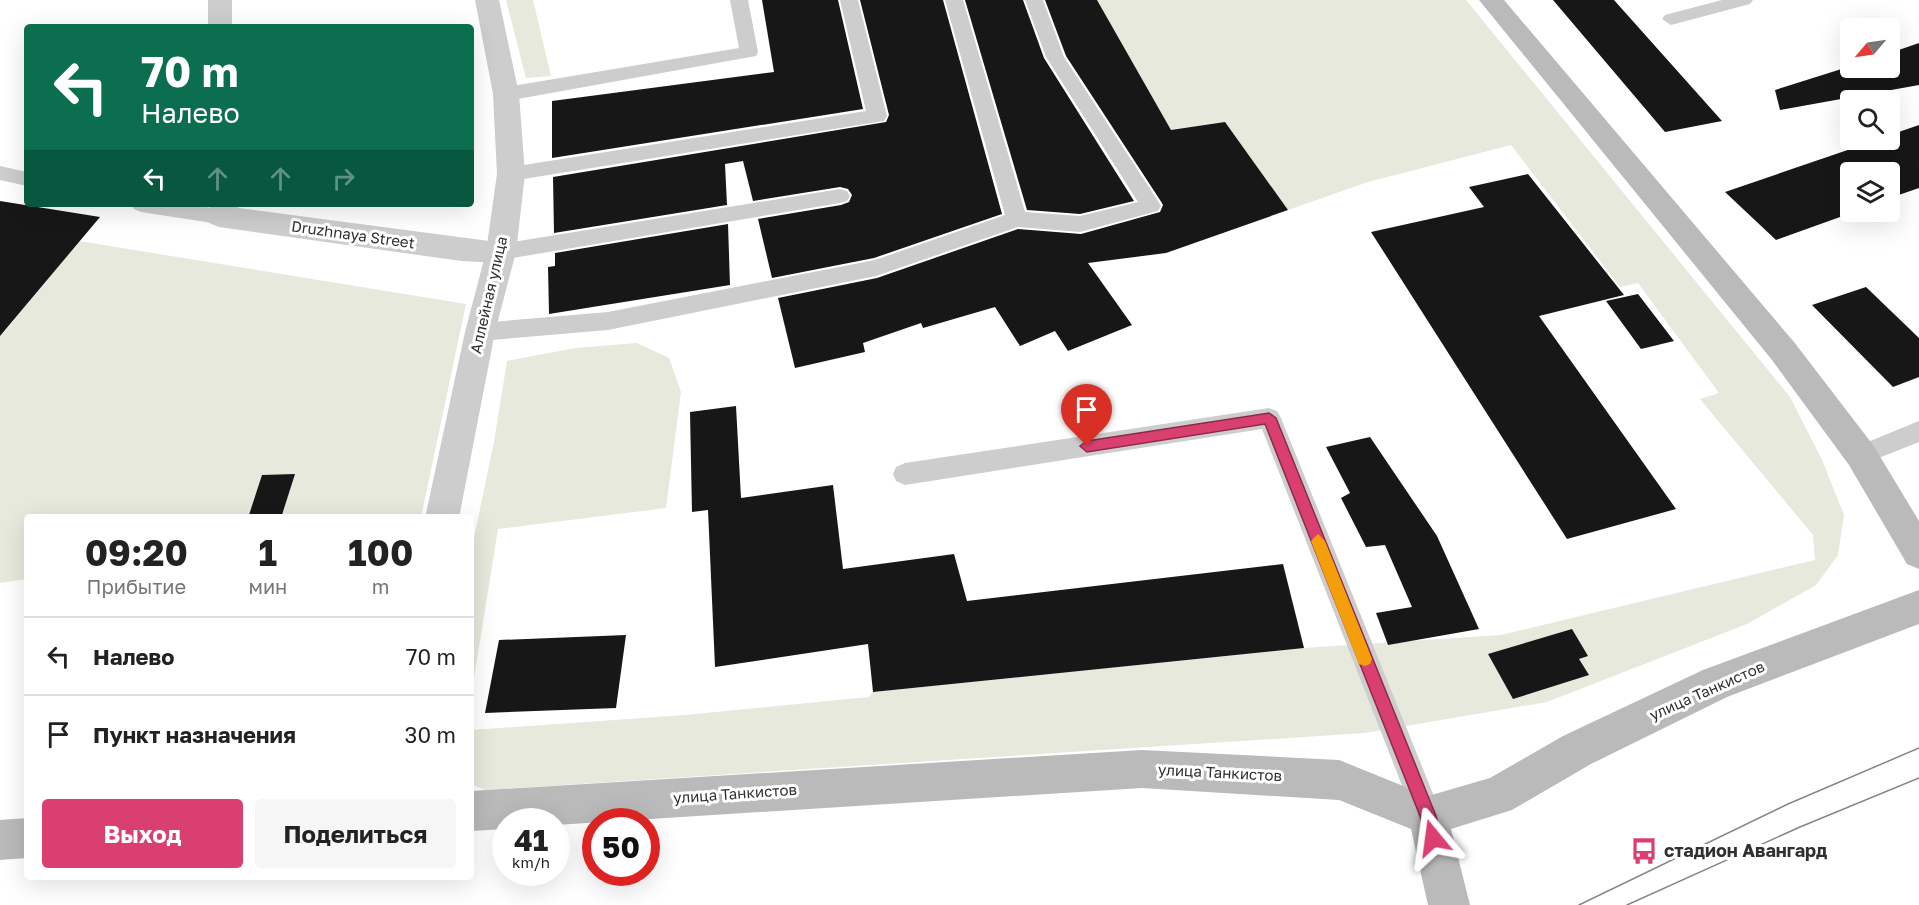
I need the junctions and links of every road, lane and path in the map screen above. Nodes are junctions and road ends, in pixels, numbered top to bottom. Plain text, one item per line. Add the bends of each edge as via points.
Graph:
1 (220, 0) edge
2 (487, 0) edge
3 (739, 0) edge
4 (849, 0) edge
5 (954, 0) edge
6 (1034, 0) edge
7 (1491, 0) edge
8 (1744, 0) edge
9 (1671, 19) dead end
10 (220, 24) edge
11 (506, 94) junction
12 (0, 173) edge
13 (511, 174) junction
14 (24, 178) edge
15 (840, 196) dead end
16 (182, 207) edge
17 (223, 210) edge
18 (1017, 219) junction
19 (501, 252) junction
20 (480, 332) junction
21 (1919, 431) edge
22 (1860, 455) junction
23 (905, 474) dead end
24 (443, 514) edge
25 (1919, 553) edge
26 (1919, 607) edge
27 (474, 811) edge
28 (1428, 816) junction
29 (24, 838) edge
30 (0, 840) edge
31 (1449, 905) edge

1 - 10 street
2 - 11 street, Аллейная улица
3 - 11 lane via 749,52
4 - 13 lane via 877,116
5 - 18 lane
6 - 18 lane via 1055,57 1151,206 1080,224
7 - 22 main road via 1783,351
8 - 9 lane
11 - 13 street, Аллейная улица
12 - 14 lane
13 - 19 street, Аллейная улица
15 - 19 lane
16 - 17 lane
17 - 19 street, Druzhnaya Street via 461,250
18 - 20 lane via 876,268 608,321
19 - 20 street, Аллейная улица
20 - 24 street, Аллейная улица
21 - 22 lane
22 - 25 main road
23 - 28 lane via 1269,418
26 - 28 main road, улица Танкистов via 1716,683 1576,750 1498,796
27 - 28 main road, улица Танкистов via 1142,769 1339,780
28 - 31 main road
29 - 30 main road

